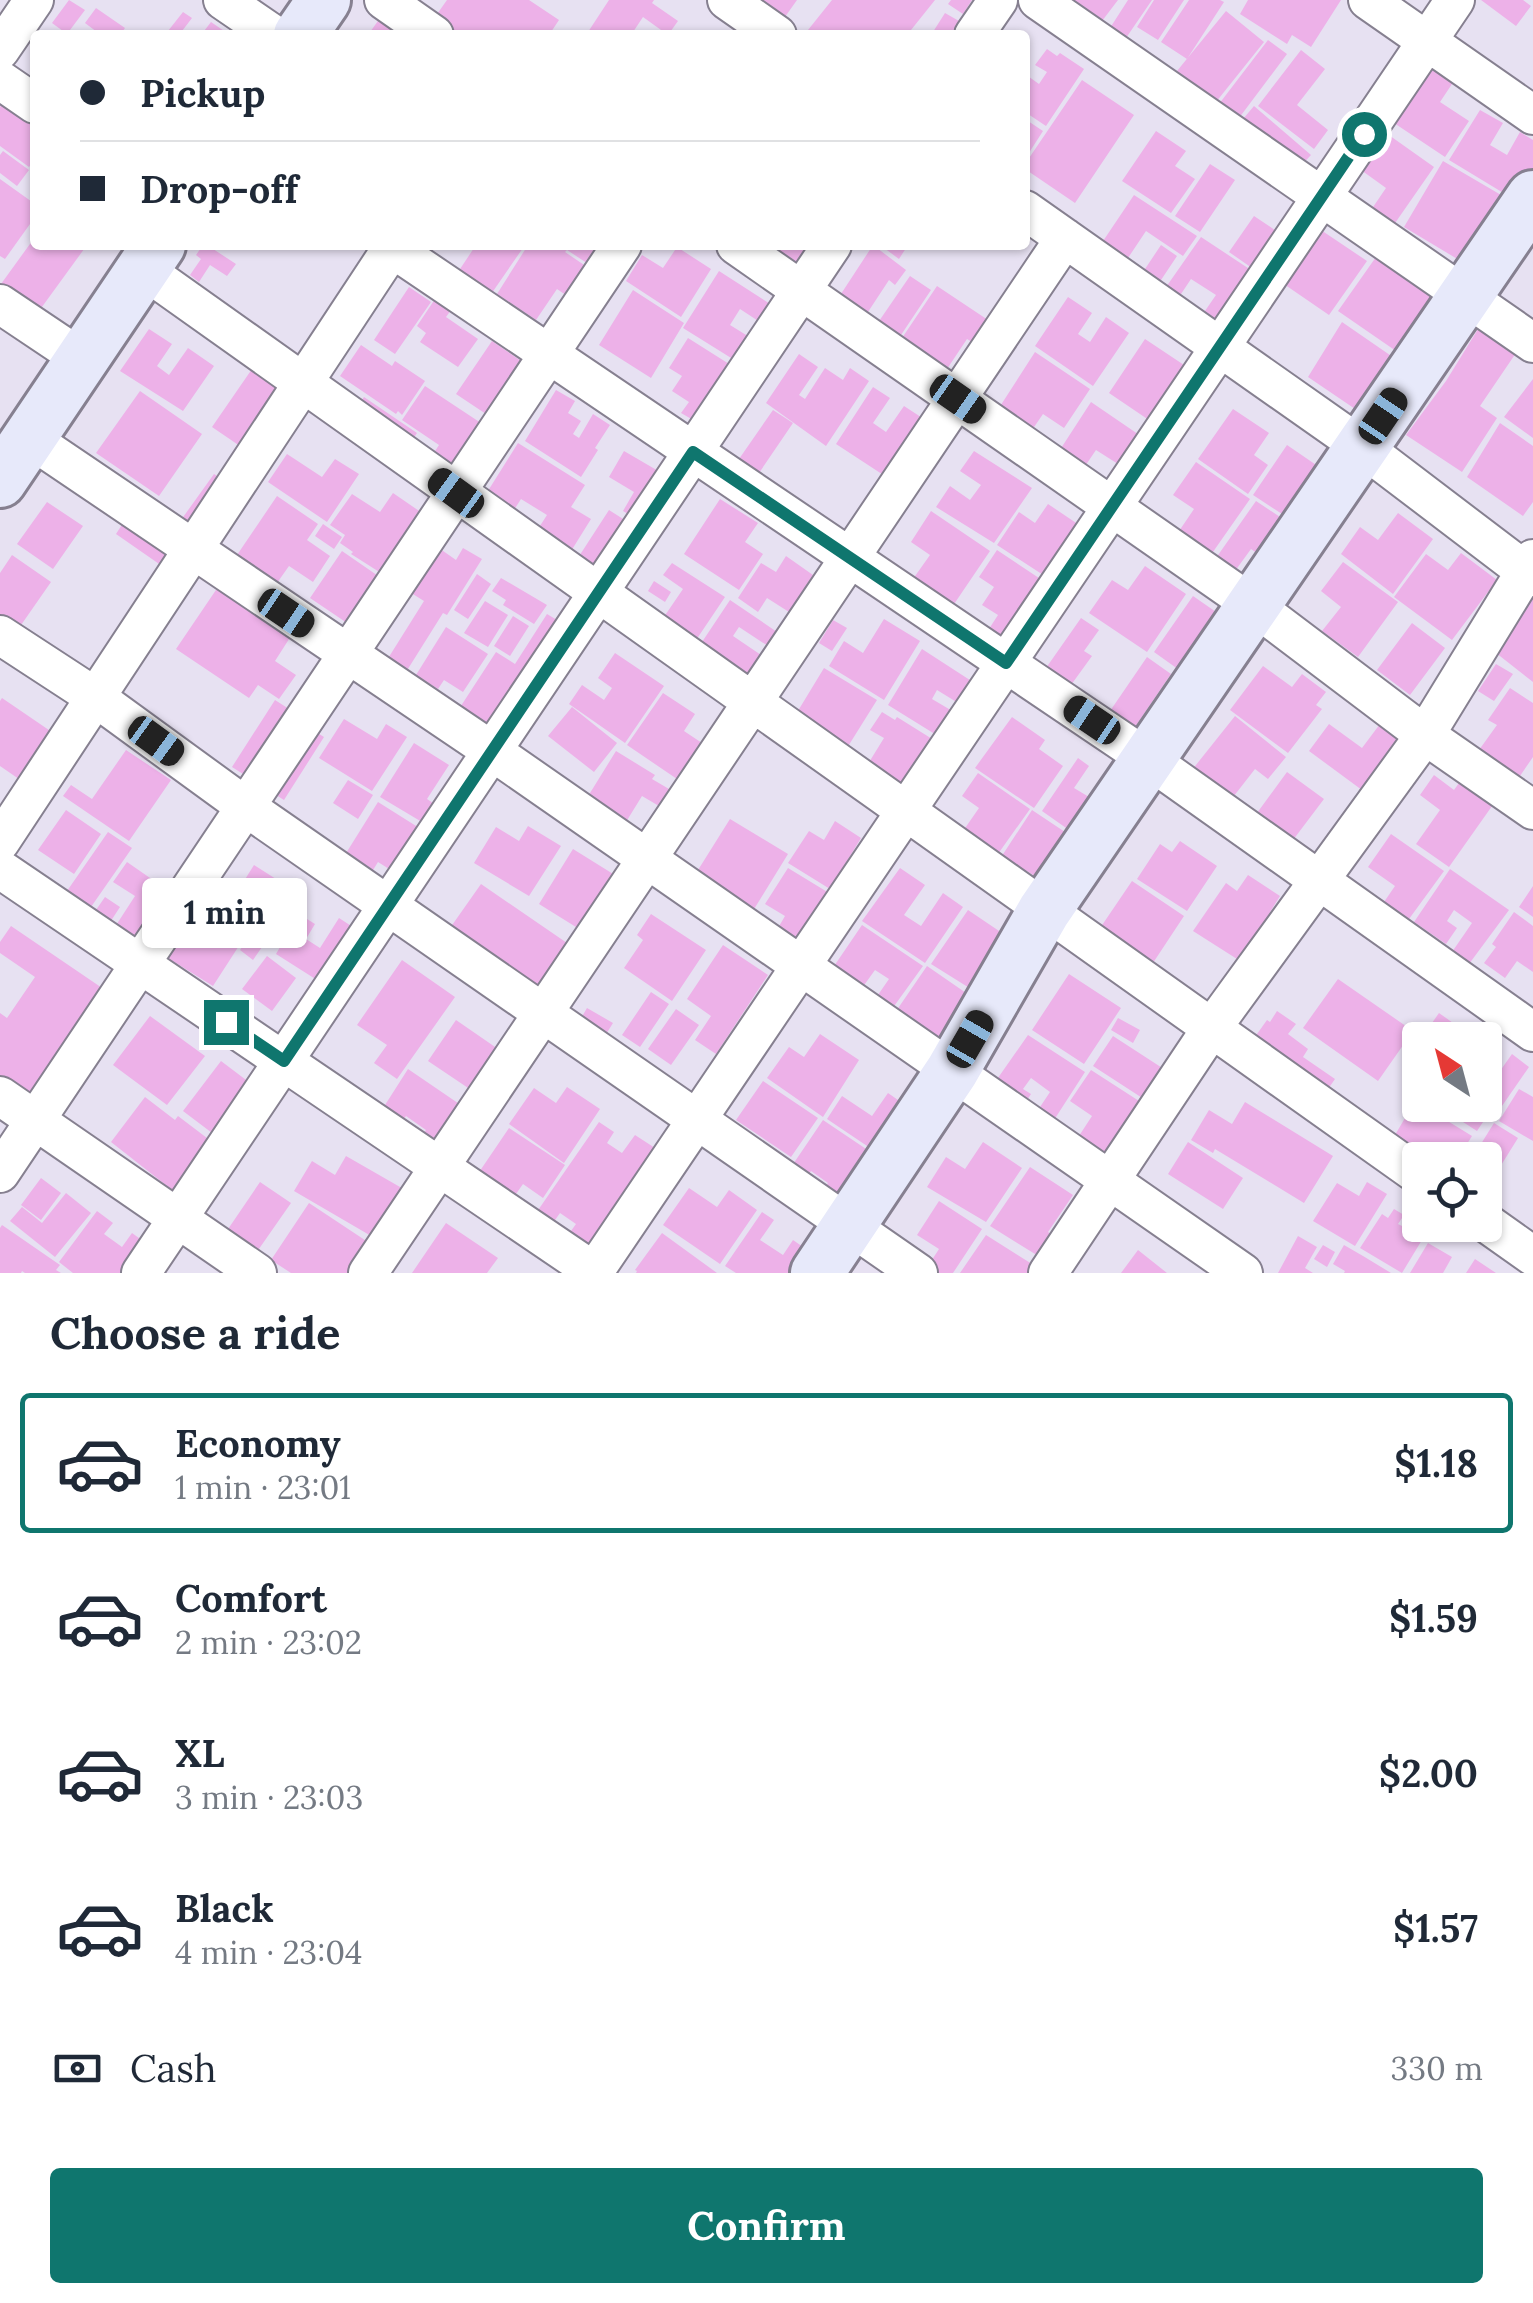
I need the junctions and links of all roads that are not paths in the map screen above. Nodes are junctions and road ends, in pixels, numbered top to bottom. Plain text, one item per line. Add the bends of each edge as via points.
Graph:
1 (34, 0) edge
2 (223, 0) edge
3 (324, 0) edge
4 (384, 0) edge
5 (727, 0) edge
6 (998, 0) edge
7 (1038, 0) edge
8 (1368, 0) edge
9 (1454, 0) edge
10 (267, 30) edge
11 (303, 30) edge
12 (427, 30) edge
13 (765, 30) edge
14 (977, 30) edge
15 (1427, 41) junction
16 (0, 50) edge
17 (0, 80) edge
18 (30, 101) edge
19 (1533, 114) edge
20 (1322, 196) junction
21 (1533, 197) edge
22 (1030, 213) edge
23 (1066, 238) junction
24 (391, 250) edge
25 (397, 250) edge
26 (619, 250) edge
27 (743, 250) edge
28 (829, 250) edge
29 (151, 257) edge
30 (801, 291) junction
31 (1466, 296) junction
32 (0, 304) edge
33 (1533, 342) edge
34 (1220, 347) junction
35 (549, 354) junction
36 (82, 359) junction
37 (303, 384) junction
38 (958, 399) junction
39 (29, 438) junction
40 (1362, 446) junction
41 (693, 452) junction
42 (0, 481) edge
43 (456, 493) junction
44 (1112, 506) junction
45 (193, 550) junction
46 (850, 558) junction
47 (1530, 570) edge
48 (598, 592) junction
49 (1254, 605) junction
50 (0, 636) edge
51 (348, 655) junction
52 (1006, 663) junction
53 (95, 698) junction
54 (752, 703) junction
55 (1425, 735) junction
56 (492, 751) junction
57 (1148, 759) junction
58 (246, 807) junction
59 (1533, 810) edge
60 (905, 812) junction
61 (0, 842) edge
62 (647, 860) junction
63 (0, 869) edge
64 (1318, 878) junction
65 (388, 906) junction
66 (1044, 911) junction
67 (140, 964) junction
68 (801, 965) junction
69 (544, 1013) junction
70 (1211, 1029) junction
71 (1533, 1032) edge
72 (284, 1061) junction
73 (952, 1070) junction
74 (0, 1096) edge
75 (697, 1119) junction
76 (35, 1120) junction
77 (1402, 1163) edge
78 (440, 1167) junction
79 (0, 1173) edge
80 (1111, 1180) junction
81 (178, 1219) junction
82 (850, 1224) junction
83 (1502, 1234) edge
84 (1533, 1256) edge
85 (594, 1272) edge
86 (141, 1273) edge
87 (257, 1273) edge
88 (368, 1273) edge
89 (818, 1273) edge
90 (918, 1273) edge
91 (1048, 1273) edge
92 (1243, 1273) edge

1 - 16 street
2 - 10 street
3 - 11 street
4 - 12 street
5 - 13 street
6 - 14 street
7 - 20 street
8 - 15 street
9 - 15 street
15 - 19 street
15 - 20 street
17 - 18 street
20 - 31 street
20 - 34 street
21 - 31 street
22 - 23 street
23 - 34 street
23 - 38 street
24 - 37 street
25 - 35 street
26 - 35 street
27 - 30 street
28 - 30 street
29 - 36 street
29 - 37 street
30 - 38 street
30 - 41 street
31 - 33 street
31 - 40 street
32 - 36 street
34 - 40 street
34 - 44 street
35 - 41 street
35 - 43 street
36 - 39 street
37 - 43 street
37 - 45 street
38 - 44 street
38 - 46 street
39 - 42 street
39 - 45 street
40 - 47 street
40 - 49 street
41 - 46 street
41 - 48 street
43 - 48 street
43 - 51 street
44 - 49 street
44 - 52 street
45 - 51 street
45 - 53 street
46 - 52 street
46 - 54 street
47 - 55 street
48 - 54 street
48 - 56 street
49 - 55 street
49 - 57 street
50 - 53 street
51 - 56 street
51 - 58 street
52 - 57 street
52 - 60 street
53 - 58 street
53 - 61 street
54 - 60 street
54 - 62 street
55 - 59 street
55 - 64 street
56 - 62 street
56 - 65 street
57 - 64 street
57 - 66 street
58 - 65 street
58 - 67 street
60 - 66 street
60 - 68 street
62 - 68 street
62 - 69 street
63 - 67 street
64 - 70 street
64 - 71 street
65 - 69 street
65 - 72 street
66 - 70 street
66 - 73 street
67 - 72 street
67 - 76 street
68 - 73 street
68 - 75 street
69 - 75 street
69 - 78 street
70 - 77 street
70 - 80 street
72 - 78 street
72 - 81 street
73 - 80 street
73 - 82 street
74 - 76 street
75 - 82 street
75 - 85 street
76 - 79 street
76 - 81 street
78 - 85 street
78 - 88 street
80 - 91 street
80 - 92 street
81 - 86 street
81 - 87 street
82 - 89 street
82 - 90 street
83 - 84 street

